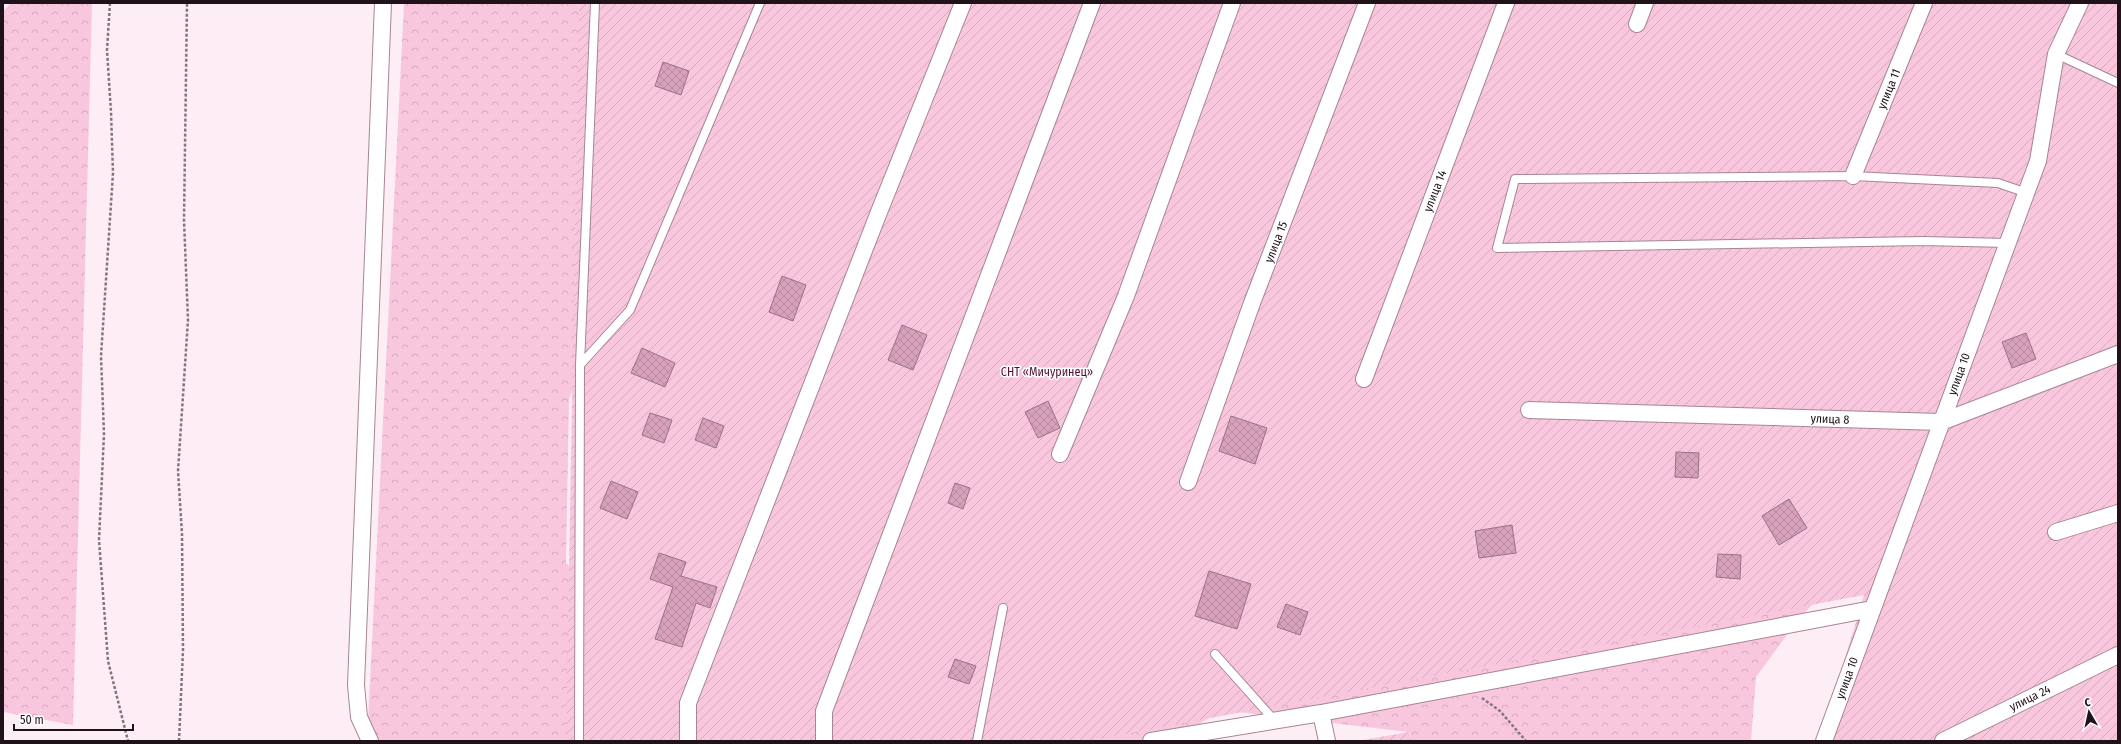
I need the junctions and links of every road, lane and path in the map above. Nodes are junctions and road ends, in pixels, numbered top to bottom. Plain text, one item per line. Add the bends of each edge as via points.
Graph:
1 (110, 3) edge
2 (187, 3) edge
3 (383, 3) edge
4 (595, 3) edge
5 (760, 3) edge
6 (964, 3) edge
7 (1092, 3) edge
8 (1232, 3) edge
9 (1367, 3) edge
10 (1506, 3) edge
11 (1646, 3) edge
12 (1924, 3) edge
13 (2080, 3) edge
14 (1637, 24) dead end
15 (2056, 54) junction
16 (2118, 83) edge
17 (1853, 176) junction
18 (2027, 193) junction
19 (2008, 243) junction
20 (2118, 354) edge
21 (580, 365) junction
22 (1364, 379) dead end
23 (1529, 410) dead end
24 (1941, 422) junction
25 (1060, 454) dead end
26 (1188, 482) dead end
27 (2118, 513) edge
28 (2056, 532) dead end
29 (1003, 608) dead end
30 (1872, 610) junction
31 (1215, 654) dead end
32 (2118, 655) edge
33 (1465, 686) junction
34 (1321, 713) junction
35 (1274, 720) junction
36 (1190, 738) edge
37 (128, 741) edge
38 (179, 741) edge
39 (370, 741) edge
40 (579, 741) edge
41 (688, 741) edge
42 (824, 741) edge
43 (976, 741) edge
44 (1151, 741) edge
45 (1327, 741) edge
46 (1526, 741) edge
47 (1824, 741) edge
48 (1943, 741) edge

1 - 37 path via 107,50 113,173 101,356 104,434 99,540 108,661
2 - 38 path via 184,220 188,320 178,471 182,534 183,650
3 - 39 street via 356,685 359,717
4 - 21 lane
5 - 21 lane via 630,310
6 - 41 street via 879,212 688,703
7 - 42 street via 824,711
8 - 25 street via 1126,296
9 - 26 street, улица 15 via 1252,303
10 - 22 street, улица 14
11 - 14 street
12 - 17 street, улица 11
13 - 15 street, улица 10
15 - 16 lane
15 - 18 street, улица 10 via 2038,161
17 - 18 lane via 1998,183
17 - 19 lane via 1515,179 1497,248 1923,241
18 - 19 street, улица 10
19 - 24 street, улица 10
20 - 24 street, улица 8
21 - 40 lane
23 - 24 street, улица 8
24 - 30 street, улица 10
27 - 28 street
29 - 43 lane
30 - 33 street
30 - 47 street, улица 10
31 - 35 lane
32 - 48 street, улица 24
33 - 34 street
33 - 46 path via 1500,711
34 - 35 street
34 - 45 street
35 - 36 street
36 - 44 street

